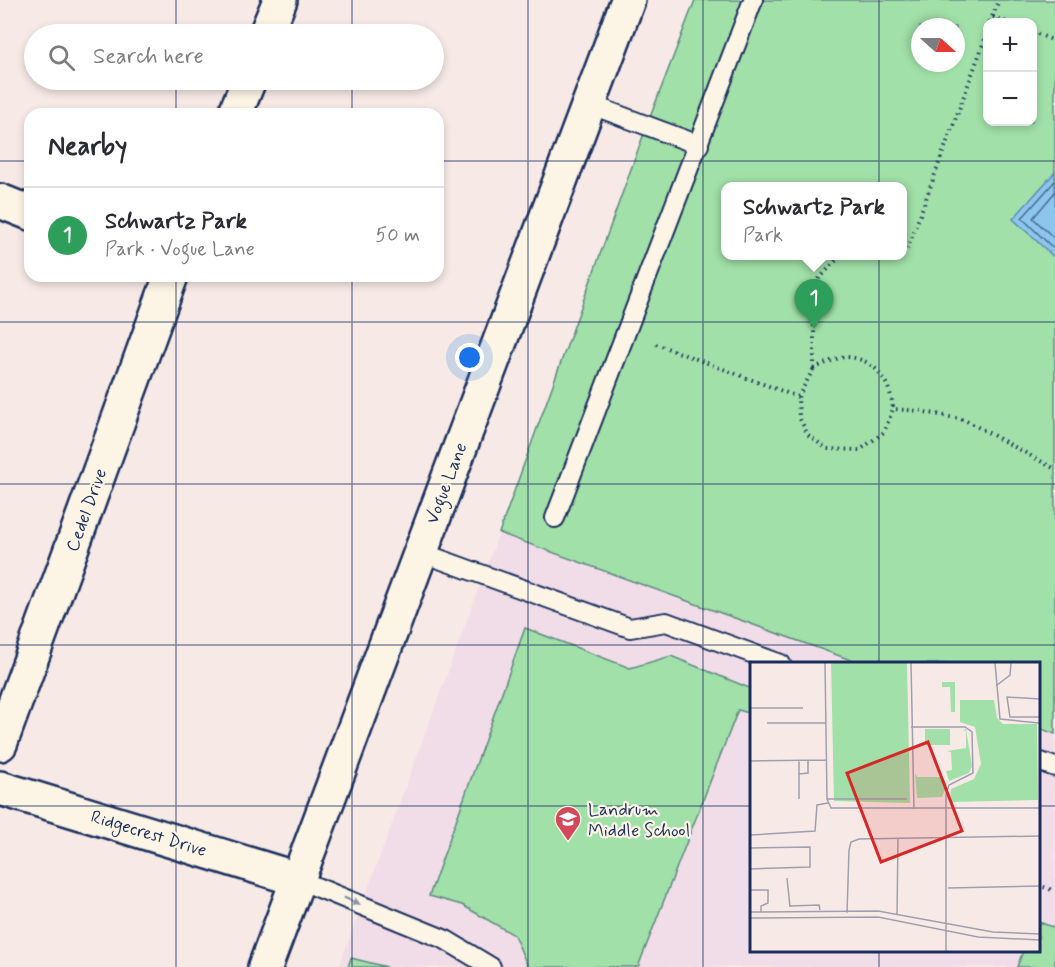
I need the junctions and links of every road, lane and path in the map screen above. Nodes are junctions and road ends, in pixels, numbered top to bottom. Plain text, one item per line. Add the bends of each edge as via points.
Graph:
1 (280, 0) edge
2 (628, 0) edge
3 (753, 0) edge
4 (999, 0) edge
5 (993, 17) edge
6 (270, 24) edge
7 (1037, 34) edge
8 (1055, 41) edge
9 (983, 42) edge
10 (245, 90) edge
11 (589, 104) junction
12 (237, 108) edge
13 (699, 145) junction
14 (0, 201) edge
15 (24, 211) edge
16 (907, 250) edge
17 (836, 260) edge
18 (169, 282) edge
19 (627, 334) junction
20 (814, 368) junction
21 (798, 397) junction
22 (893, 409) junction
23 (1055, 469) edge
24 (555, 518) dead end
25 (420, 552) junction
26 (776, 662) edge
27 (0, 744) edge
28 (1040, 762) edge
29 (1055, 767) edge
30 (0, 788) edge
31 (297, 879) junction
32 (1040, 886) edge
33 (1055, 891) edge
34 (265, 967) edge
35 (490, 967) edge

1 - 6 street
2 - 11 street, Vogue Lane
3 - 13 lane
4 - 5 path
7 - 8 path
9 - 16 path
10 - 12 street
11 - 13 lane
11 - 25 street, Vogue Lane
13 - 19 lane
14 - 15 street
17 - 20 path via 819,279
18 - 27 street, Cedel Drive
19 - 21 path
19 - 24 lane
20 - 21 path
20 - 22 path via 844,357 867,362 885,377
21 - 22 path via 799,417 808,435 827,449 860,450 884,432
22 - 23 path via 965,420
25 - 26 lane via 630,628 666,622
25 - 31 street, Vogue Lane
28 - 29 lane
30 - 31 street, Ridgecrest Drive
31 - 34 street, Vogue Lane
31 -> 35 lane via 446,940
32 - 33 path

